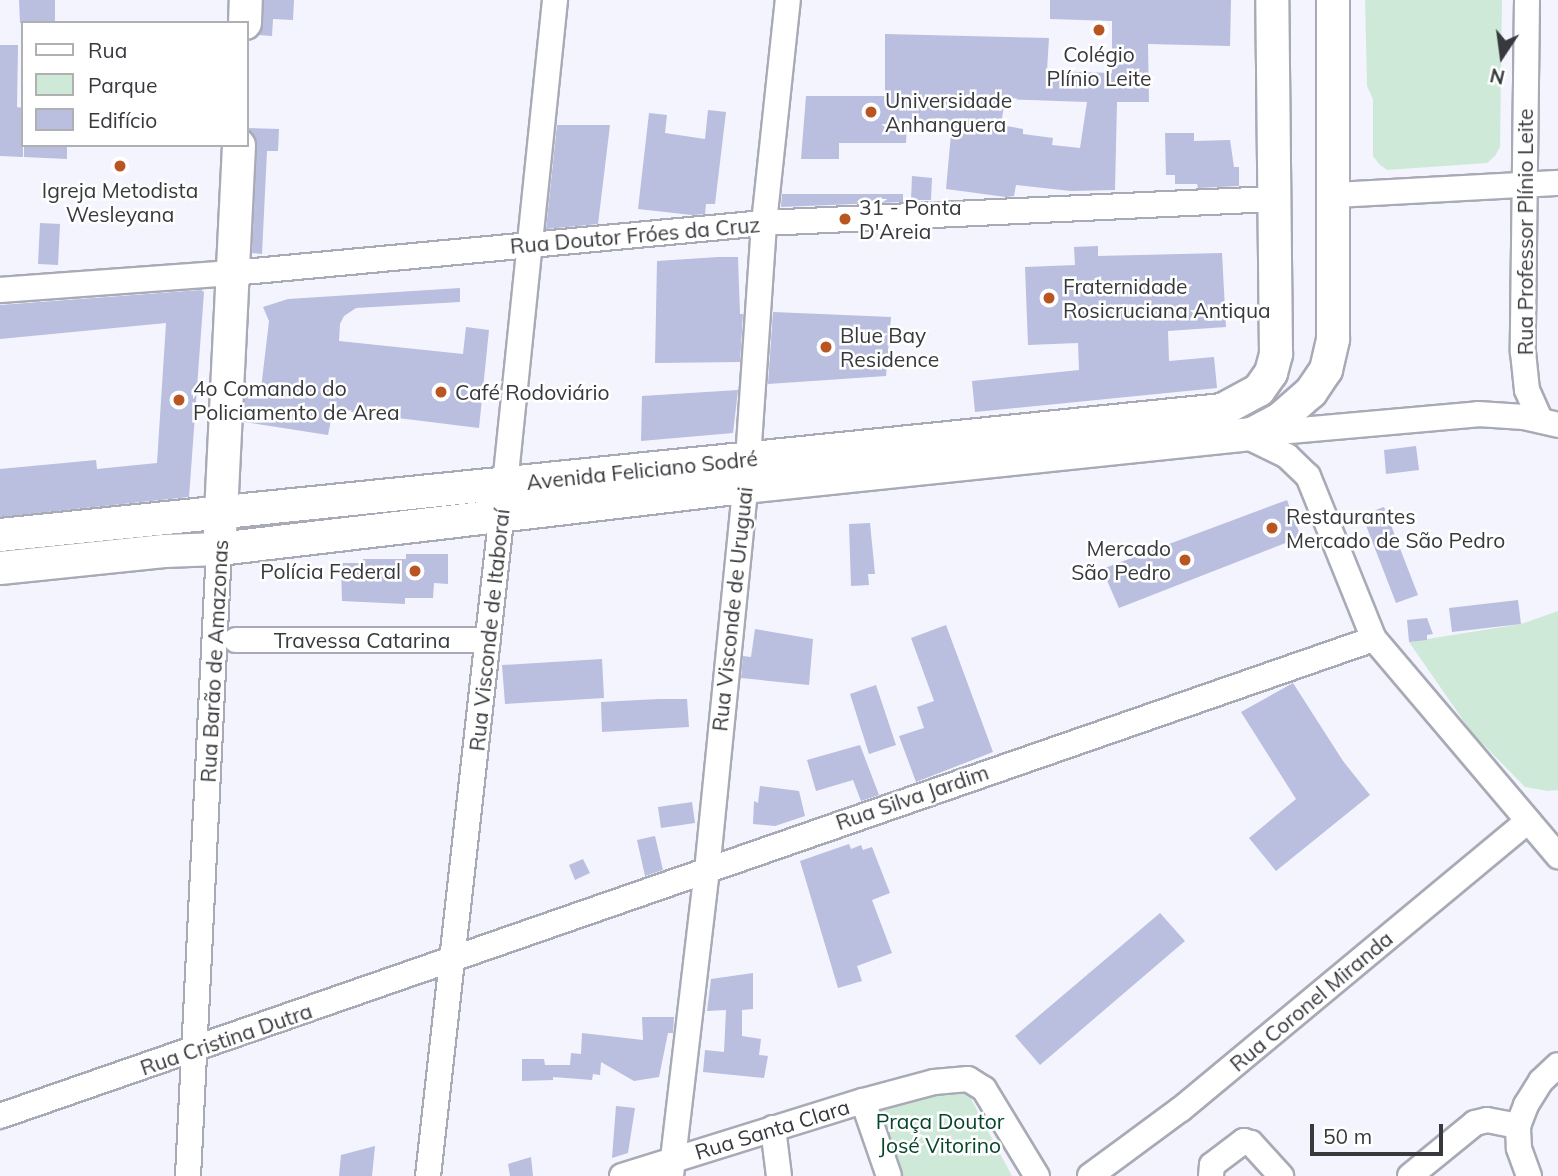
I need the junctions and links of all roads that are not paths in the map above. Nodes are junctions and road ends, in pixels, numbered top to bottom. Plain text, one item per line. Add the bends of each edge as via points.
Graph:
1 (246, 0) edge
2 (555, 0) edge
3 (788, 0) edge
4 (1272, 0) edge
5 (1333, 0) edge
6 (1527, 0) edge
7 (245, 21) edge
8 (239, 147) edge
9 (1558, 183) edge
10 (1526, 185) junction
11 (1334, 195) junction
12 (1272, 199) junction
13 (764, 223) junction
14 (528, 244) junction
15 (233, 273) junction
16 (0, 290) edge
17 (1549, 422) edge
18 (1248, 434) junction
19 (746, 473) junction
20 (503, 499) junction
21 (221, 515) junction
22 (0, 535) edge
23 (219, 549) junction
24 (0, 568) edge
25 (1374, 639) junction
26 (236, 640) dead end
27 (488, 640) junction
28 (1528, 821) junction
29 (1558, 856) edge
30 (707, 871) junction
31 (451, 961) junction
32 (195, 1049) junction
33 (1558, 1065) edge
34 (863, 1101) junction
35 (0, 1115) edge
36 (1518, 1126) junction
37 (773, 1128) junction
38 (672, 1168) edge
39 (188, 1176) edge
40 (428, 1176) edge
41 (622, 1176) edge
42 (779, 1176) edge
43 (889, 1176) edge
44 (1037, 1176) edge
45 (1090, 1176) edge
46 (1211, 1176) edge
47 (1282, 1176) edge
48 (1410, 1176) edge
49 (1530, 1176) edge

1 - 7 main road
2 - 14 street, Rua Visconde de Itaboraí
3 - 13 street, Rua Visconde de Uruguai
4 - 12 main road
5 - 11 main road
6 - 10 street, Rua Professor Plínio Leite
8 - 15 main road, Rua Barão de Amazonas
9 - 10 street
10 - 11 street
10 - 17 street, Rua Professor Plínio Leite via 1523,352 1527,390
11 - 18 main road via 1335,313 1326,370 1292,411
12 - 13 street, Rua Doutor Fróes da Cruz
12 - 19 main road, Avenida Feliciano Sodré via 1276,336 1271,373 1259,390 1222,410
13 - 14 street, Rua Doutor Fróes da Cruz
13 - 19 street, Rua Visconde de Uruguai
14 - 15 street, Rua Doutor Fróes da Cruz
14 - 20 street, Rua Visconde de Itaboraí
15 - 16 street, Rua Doutor Fróes da Cruz
15 - 21 main road, Rua Barão de Amazonas
17 - 18 street via 1478,414
18 - 19 main road, Avenida Feliciano Sodré
18 - 25 street via 1287,456 1308,476
19 - 20 main road, Avenida Feliciano Sodré
19 - 30 street, Rua Visconde de Uruguai
20 - 21 main road, Avenida Feliciano Sodré
20 - 23 main road, Avenida Feliciano Sodré
20 - 27 street, Rua Visconde de Itaboraí
21 - 22 main road, Avenida Feliciano Sodré
21 - 23 main road, Rua Barão de Amazonas
23 - 24 main road, Avenida Feliciano Sodré
23 - 32 street, Rua Barão de Amazonas
25 - 28 street
25 - 30 street, Rua Silva Jardim
26 - 27 street, Travessa Catarina
27 - 31 street, Rua Visconde de Itaboraí
28 - 29 street
28 - 45 street, Rua Coronel Miranda via 1181,1109
30 - 31 street, Rua Silva Jardim
30 - 38 street, Rua Visconde de Uruguai
31 - 32 street, Rua Cristina Dutra
31 - 40 street, Rua Visconde de Itaboraí
32 - 35 street, Rua Cristina Dutra
32 - 39 street, Rua Barão de Amazonas
33 - 36 street via 1531,1097
34 - 37 street, Rua Santa Clara
34 - 43 street
34 - 44 street, Rua Santa Clara via 934,1082 968,1079 984,1089
36 - 48 street via 1487,1120 1475,1123
36 - 49 street via 1519,1148
37 - 38 street, Rua Santa Clara
37 - 42 street
38 - 41 street, Rua Santa Clara
46 - 47 street via 1212,1165 1244,1141

